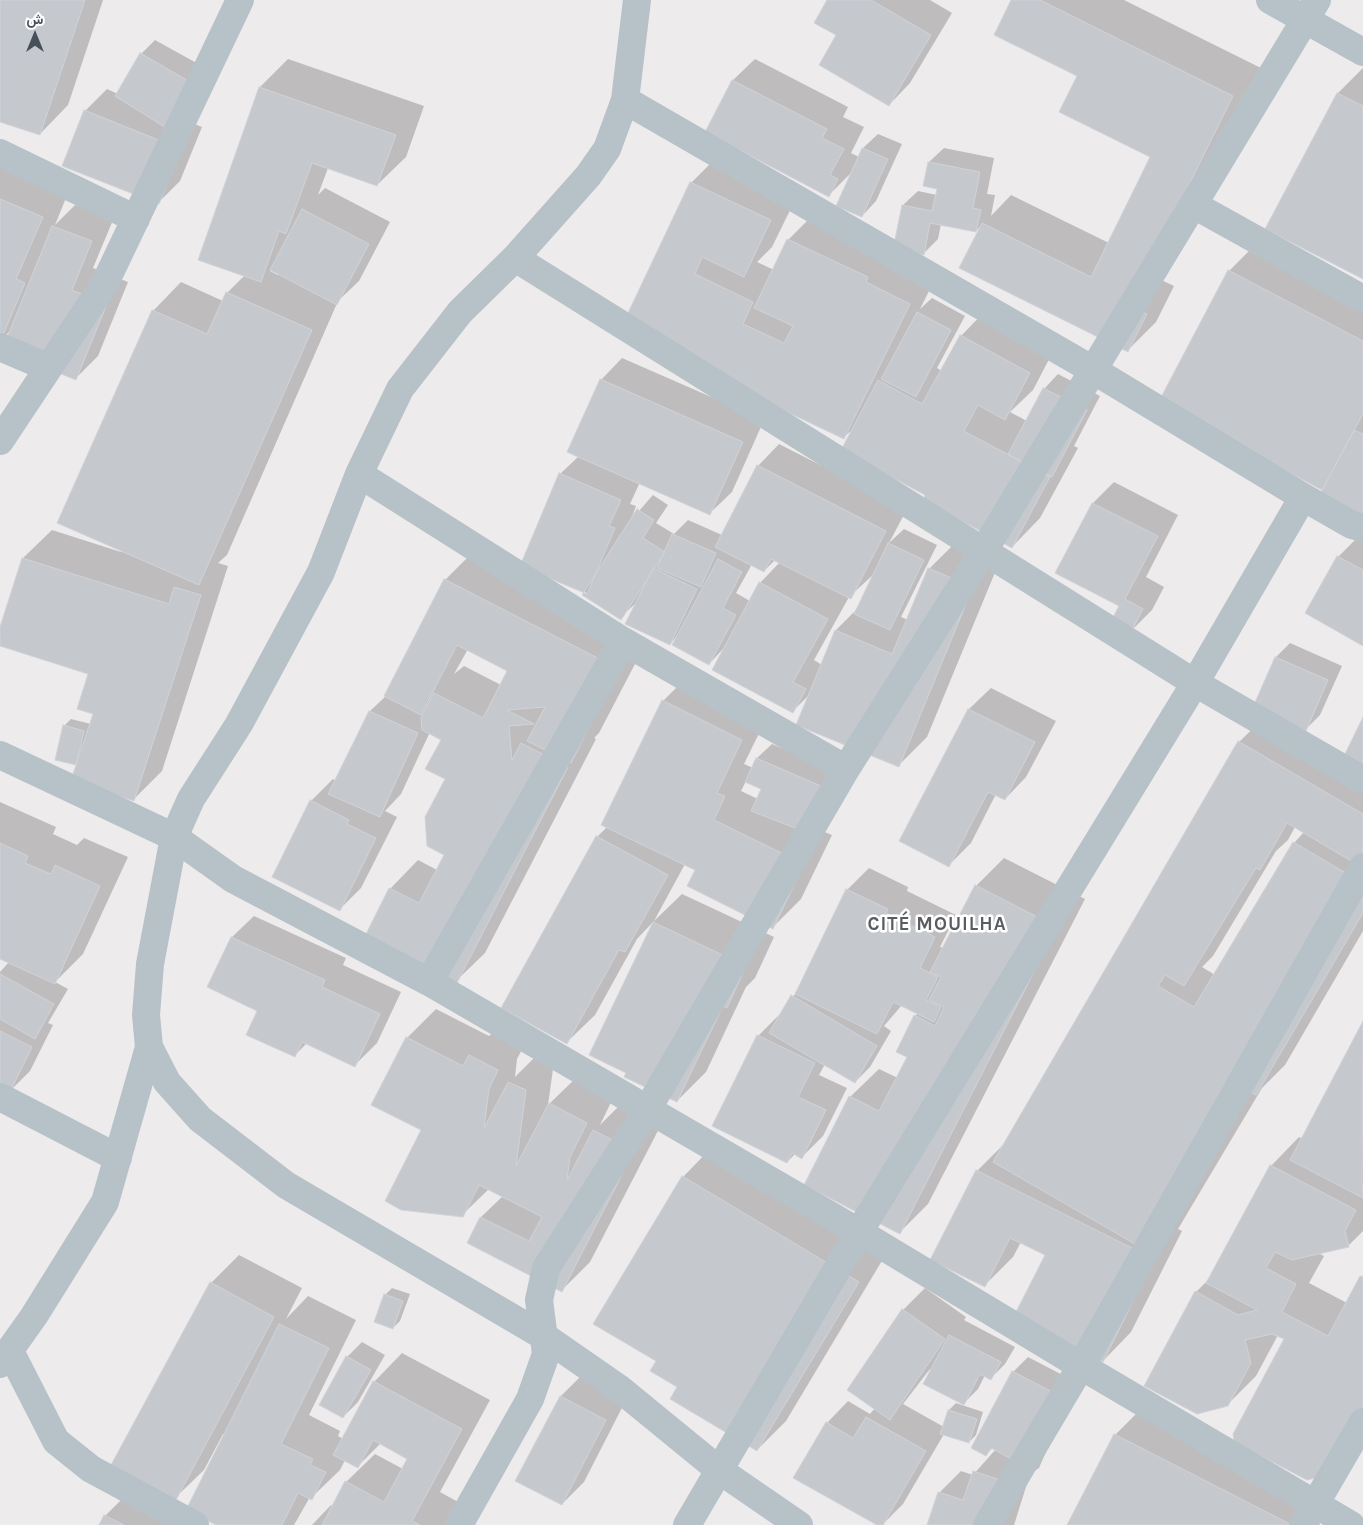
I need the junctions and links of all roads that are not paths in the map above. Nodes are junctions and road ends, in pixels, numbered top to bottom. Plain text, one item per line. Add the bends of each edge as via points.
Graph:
1 (240, 0) edge
2 (636, 0) edge
3 (1270, 0) edge
4 (1311, 10) edge
5 (1363, 52) edge
6 (626, 100) junction
7 (0, 154) edge
8 (1194, 205) junction
9 (136, 219) junction
10 (515, 258) junction
11 (1363, 299) edge
12 (0, 347) edge
13 (47, 367) junction
14 (1093, 370) junction
15 (0, 441) edge
16 (359, 474) junction
17 (1303, 497) junction
18 (1363, 528) edge
19 (983, 552) junction
20 (623, 641) junction
21 (1195, 683) junction
22 (0, 755) edge
23 (846, 769) junction
24 (1363, 780) edge
25 (174, 837) junction
26 (1363, 867) edge
27 (429, 982) junction
28 (149, 1047) junction
29 (0, 1097) edge
30 (647, 1110) junction
31 (118, 1158) junction
32 (859, 1232) junction
33 (545, 1337) junction
34 (5, 1358) edge
35 (1081, 1366) junction
36 (1363, 1422) edge
37 (719, 1470) junction
38 (1309, 1515) edge
39 (195, 1525) edge
40 (458, 1525) edge
41 (687, 1525) edge
42 (799, 1525) edge
43 (987, 1525) edge
44 (1352, 1525) edge

1 - 9 street
2 - 6 street
3 - 4 street
4 - 5 street
4 - 8 street
6 - 10 street via 608,149
6 - 14 street
7 - 9 street
8 - 11 street
8 - 14 street
9 - 13 street via 105,283
10 - 16 street via 460,312 400,389
10 - 19 street
12 - 13 street
13 - 15 street
14 - 17 street
14 - 19 street
16 - 20 street
16 - 25 street via 321,572 239,724 191,799
17 - 18 street
17 - 21 street
19 - 21 street
19 - 23 street
20 - 23 street
20 - 27 street
21 - 24 street
21 - 32 street
22 - 25 street
23 - 30 street
25 - 27 street via 233,879
25 - 28 street via 150,964 146,1015
26 - 35 street
27 - 30 street
28 - 31 street
28 - 33 street via 167,1082 200,1119 286,1185
29 - 31 street
30 - 32 street
30 - 33 street via 546,1268 539,1300
31 - 34 street via 105,1202
32 - 35 street
32 - 37 street
33 - 37 street via 620,1389
33 - 40 street via 546,1354 530,1399
34 - 39 street via 56,1441 91,1469
35 - 38 street
35 - 43 street
36 - 38 street
37 - 41 street
37 - 42 street
38 - 44 street

